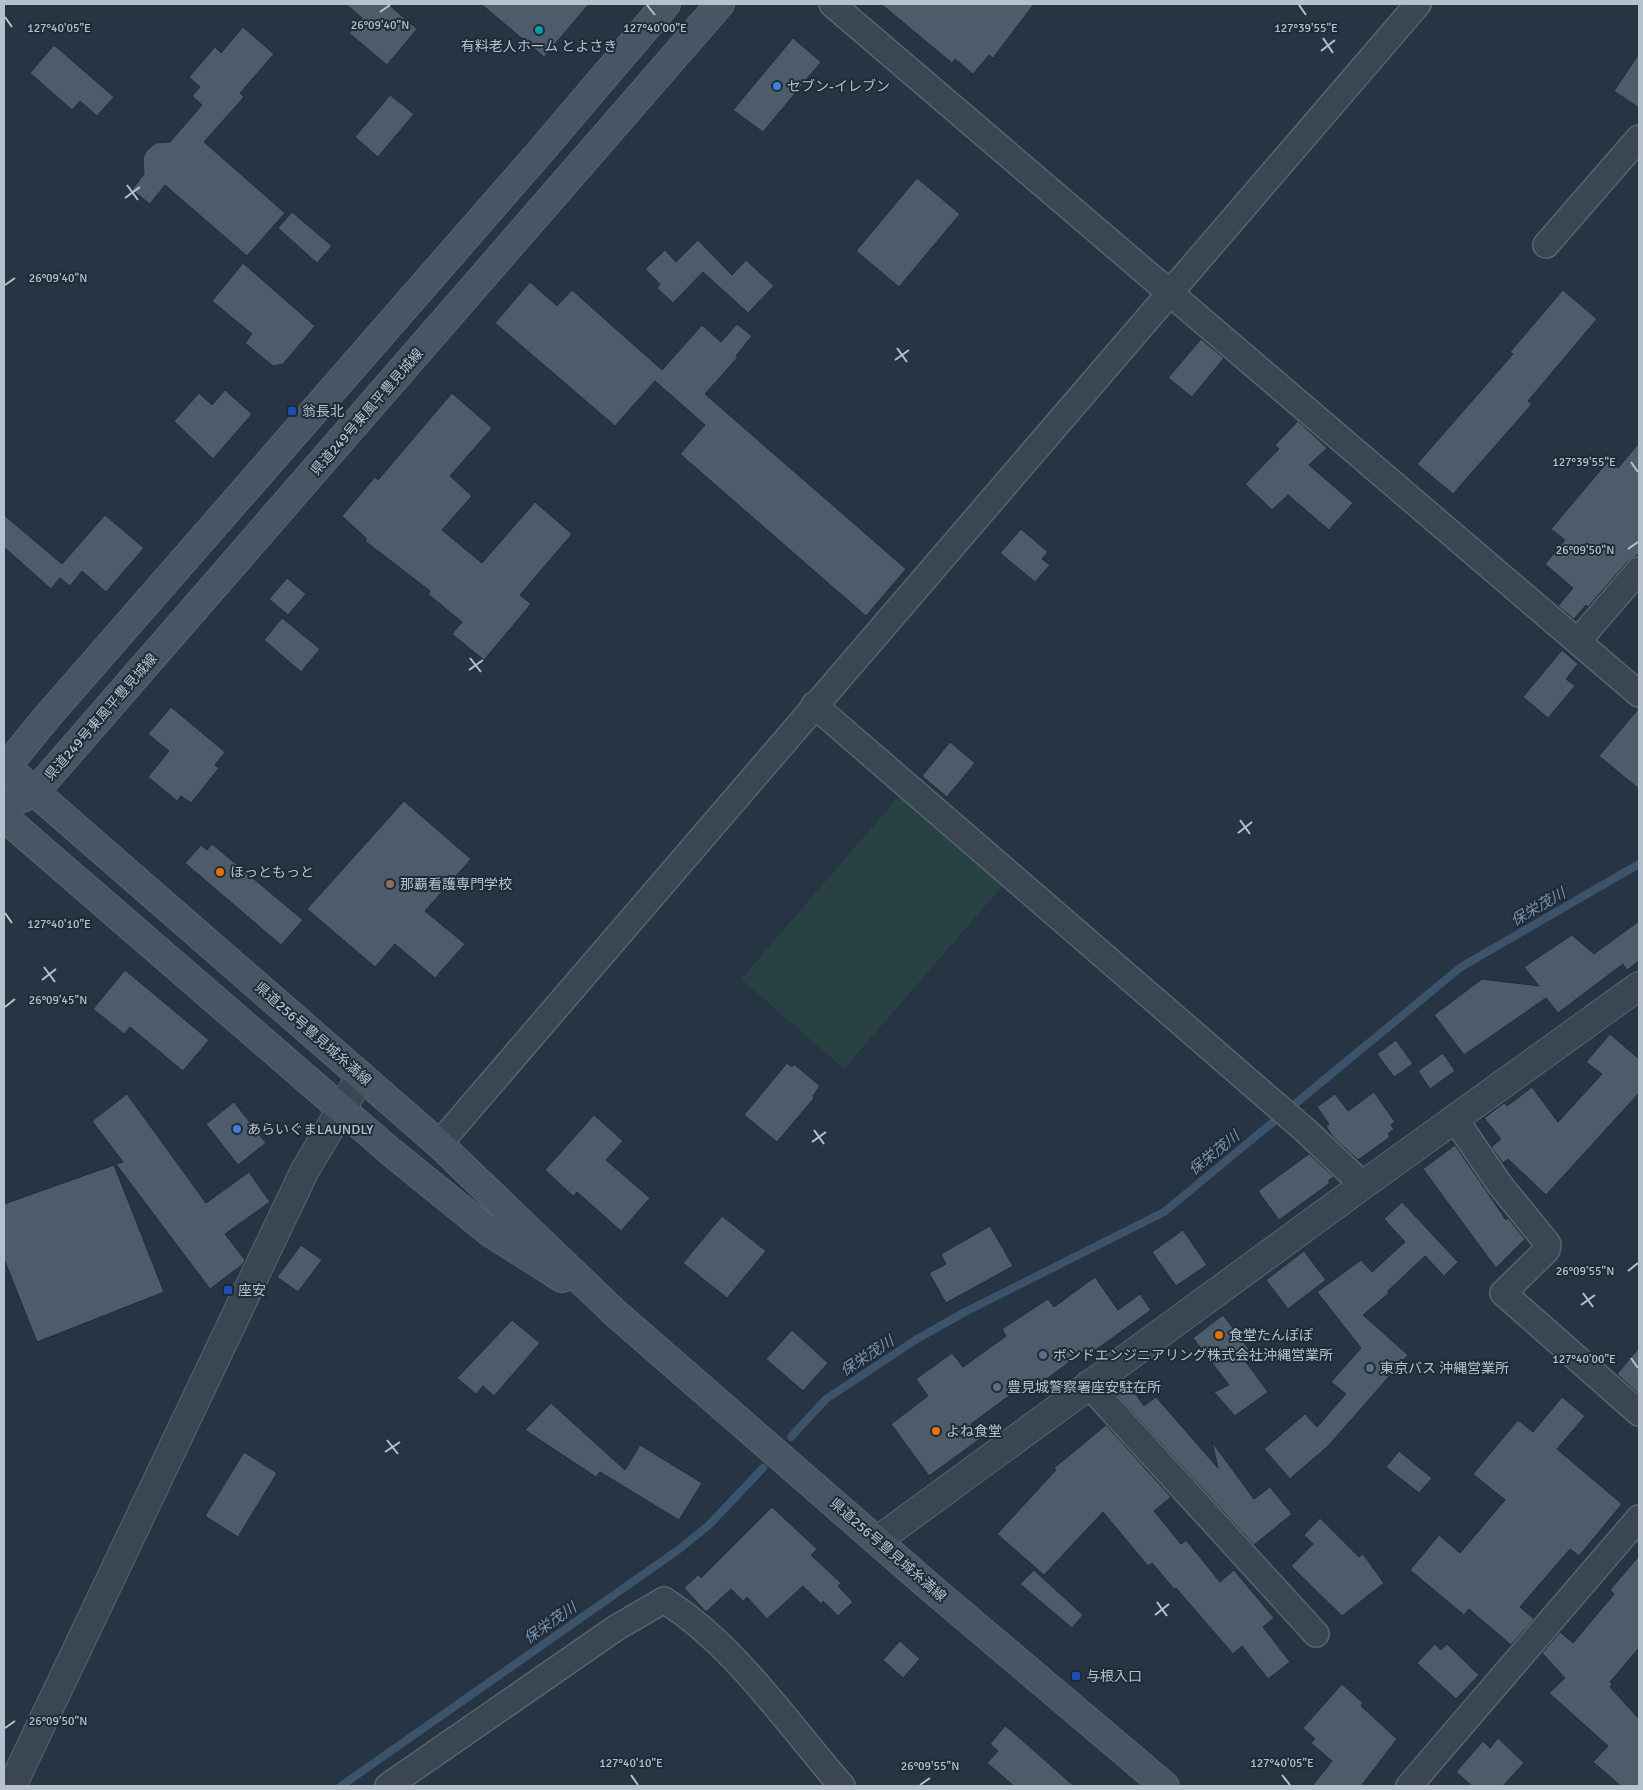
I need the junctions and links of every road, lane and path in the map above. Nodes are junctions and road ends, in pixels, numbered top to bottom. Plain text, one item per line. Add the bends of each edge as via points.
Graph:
1 (666, 4) edge
2 (720, 4) edge
3 (832, 4) edge
4 (1418, 4) edge
5 (1639, 138) edge
6 (1546, 245) dead end
7 (1170, 292) junction
8 (1639, 570) edge
9 (1578, 641) junction
10 (1639, 694) edge
11 (814, 705) junction
12 (4, 769) edge
13 (36, 792) junction
14 (4, 806) edge
15 (4, 817) edge
16 (1639, 986) edge
17 (361, 1076) junction
18 (341, 1109) junction
19 (1455, 1119) junction
20 (439, 1144) junction
21 (1363, 1185) junction
22 (614, 1312) junction
23 (1088, 1384) junction
24 (1639, 1413) edge
25 (1639, 1518) edge
26 (878, 1540) junction
27 (1316, 1634) dead end
28 (834, 1783) edge
29 (12, 1786) edge
30 (388, 1786) edge
31 (1165, 1786) edge
32 (1409, 1786) edge

1 - 12 main road
2 - 13 main road, 県道249号東風平豊見城線
3 - 7 street
4 - 7 street
5 - 6 street
7 - 9 street
7 - 11 street
8 - 9 street
9 - 10 street
11 - 20 street
11 - 21 street via 1305,1130
12 - 13 main road, 県道256号豊見城糸満線
13 - 14 main road, 県道249号東風平豊見城線
13 - 17 main road, 県道256号豊見城糸満線
15 - 18 main road, 県道256号豊見城糸満線
16 - 19 street
17 - 18 street
17 - 20 main road, 県道256号豊見城糸満線
18 - 22 main road, 県道256号豊見城糸満線 via 491,1233
18 - 29 street via 305,1170
19 - 21 street
19 - 24 street via 1500,1186 1548,1244 1547,1250 1503,1293
20 - 22 main road, 県道256号豊見城糸満線
21 - 23 street
22 - 26 main road, 県道256号豊見城糸満線
23 - 26 street
23 - 27 street
25 - 32 street
26 - 31 main road, 県道256号豊見城糸満線
28 - 30 street via 731,1656 688,1615 664,1600 616,1628

